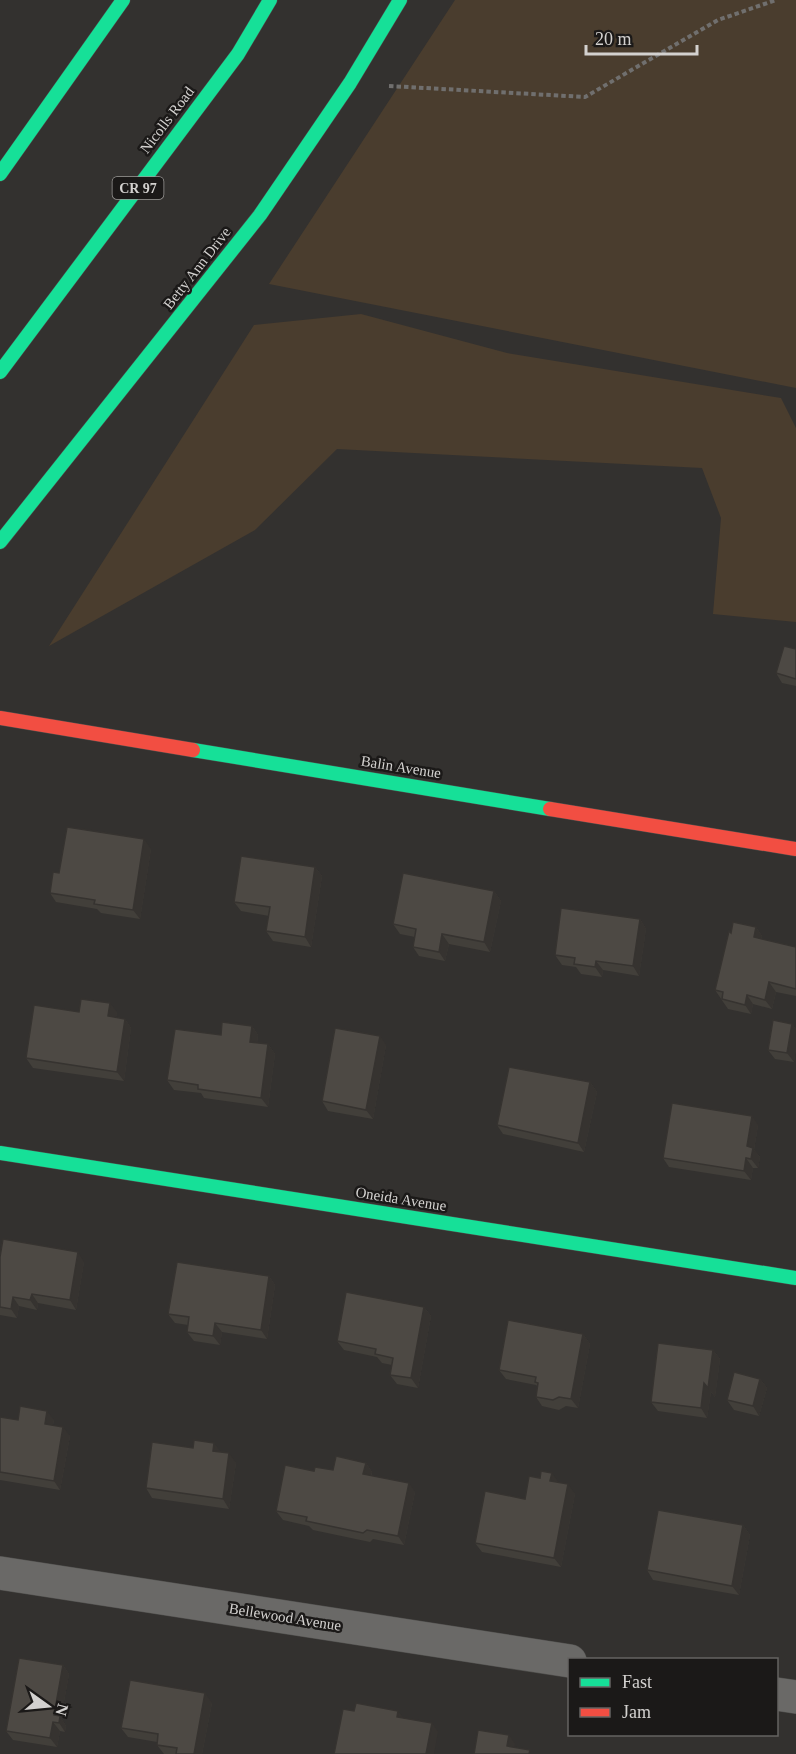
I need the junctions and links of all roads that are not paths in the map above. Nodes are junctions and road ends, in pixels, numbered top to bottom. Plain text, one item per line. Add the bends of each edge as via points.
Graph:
1 (123, 0) edge
2 (270, 0) edge
3 (400, 0) edge
4 (0, 174) edge
5 (0, 372) edge
6 (0, 542) edge
7 (0, 718) edge
8 (796, 849) edge
9 (0, 1153) edge
10 (796, 1278) edge
11 (0, 1573) edge
12 (568, 1661) edge
13 (778, 1694) edge
14 (796, 1697) edge

1 - 4 main road
2 - 5 main road, Nicolls Road / CR 97 via 238,54
3 - 6 main road, Betty Ann Drive via 350,83 260,215
7 - 8 main road, Balin Avenue
9 - 10 main road, Oneida Avenue
11 - 12 street, Bellewood Avenue
13 - 14 street

